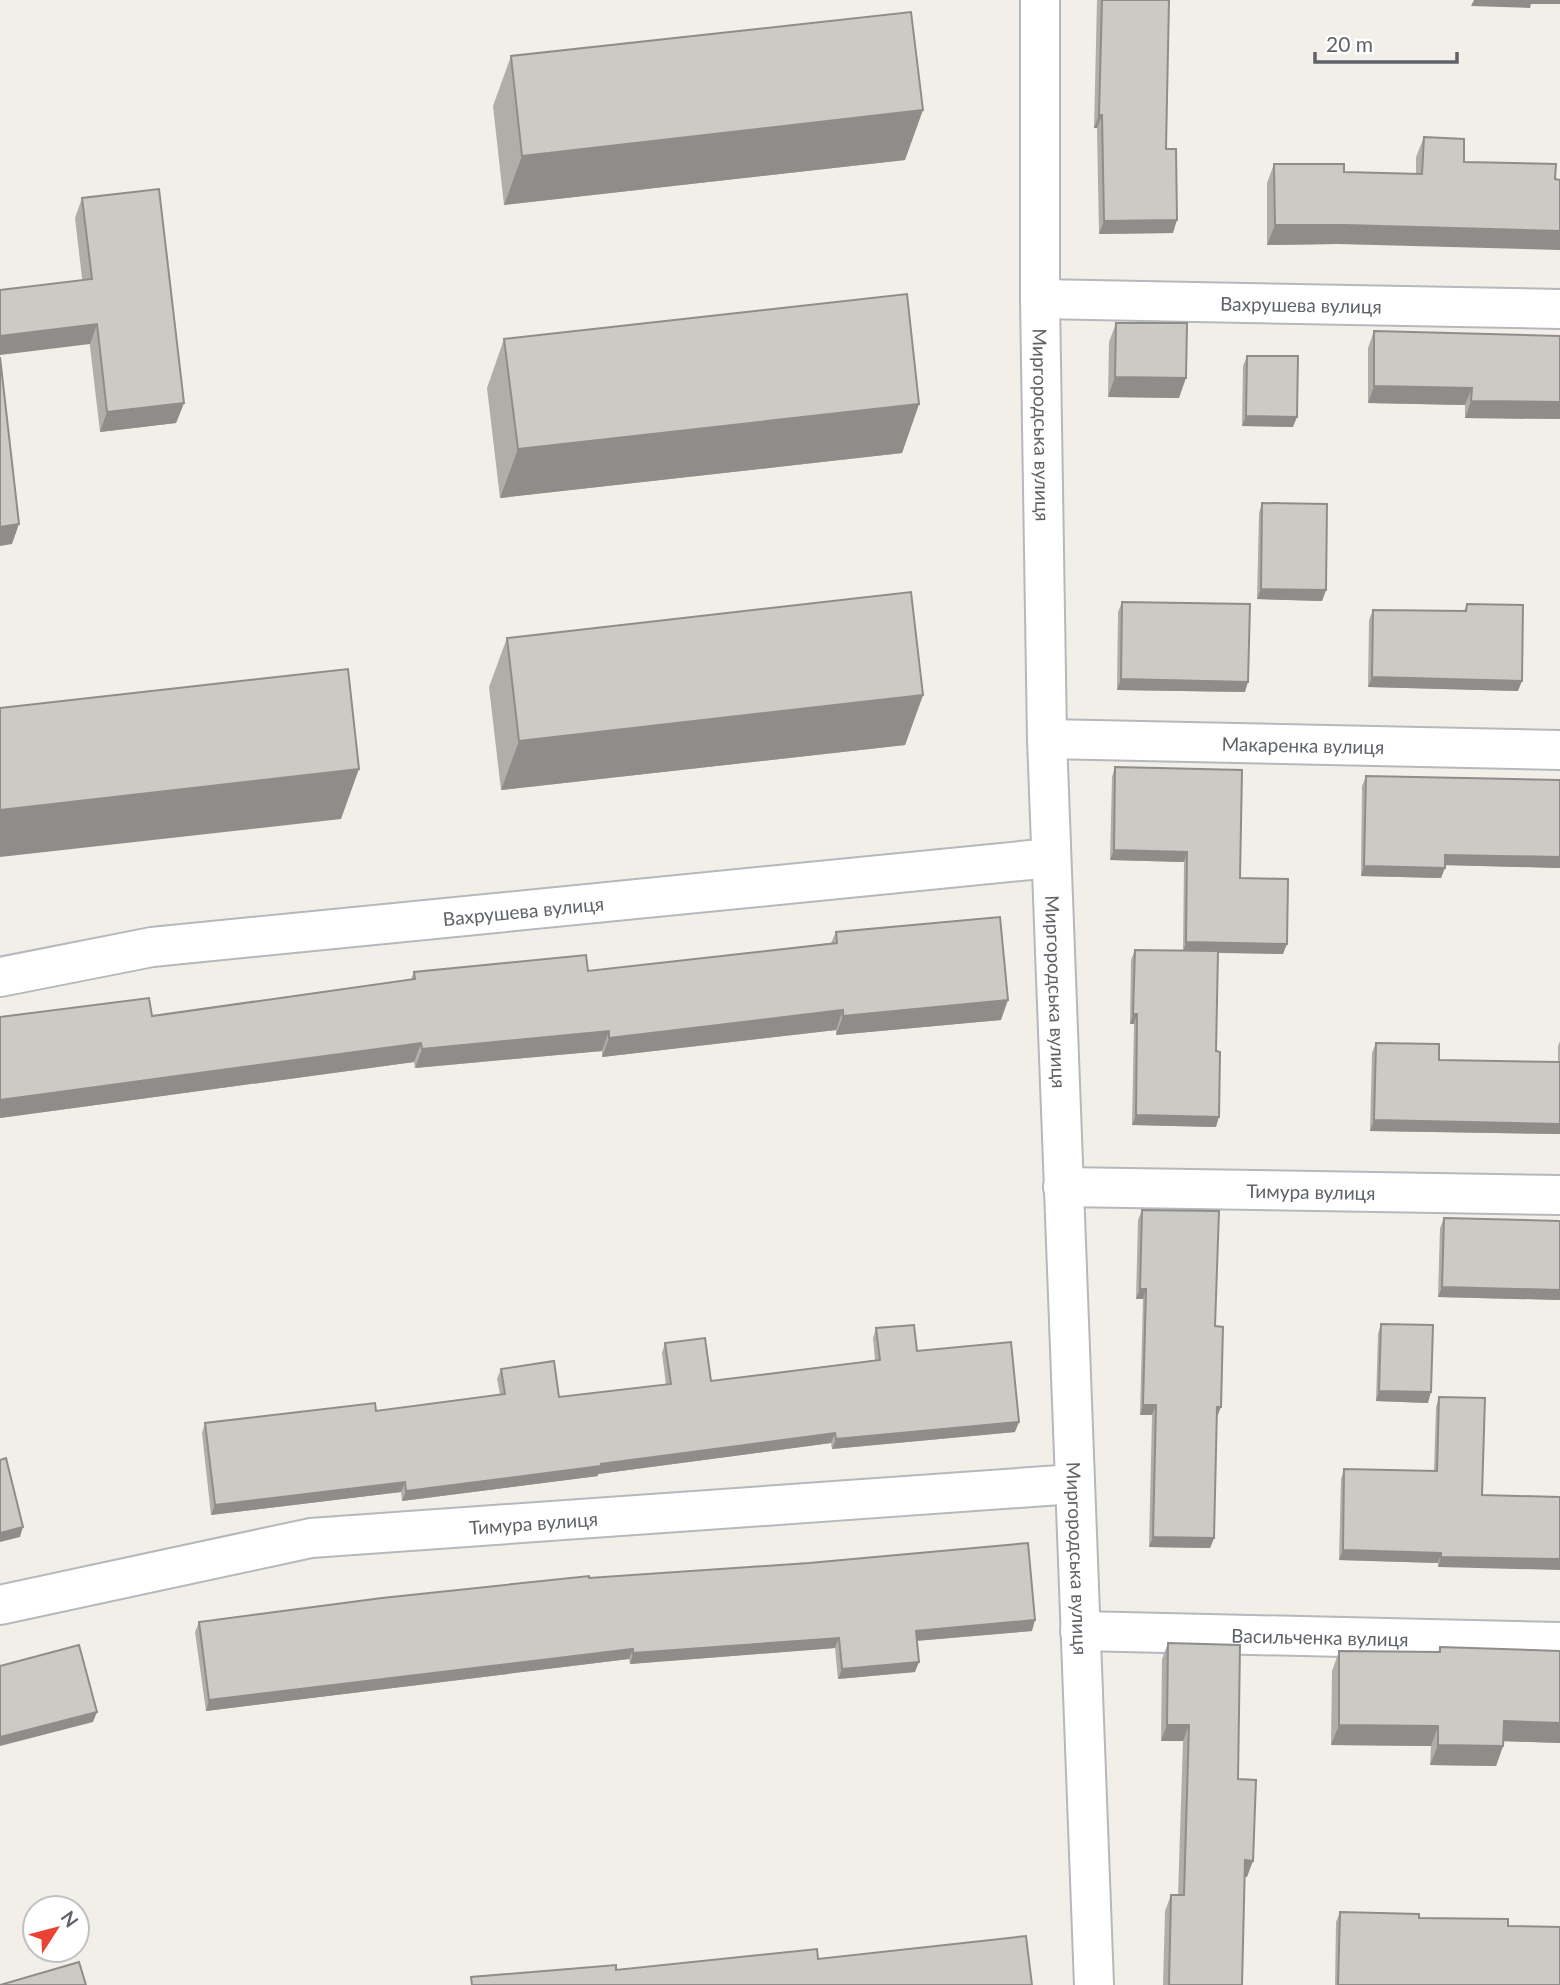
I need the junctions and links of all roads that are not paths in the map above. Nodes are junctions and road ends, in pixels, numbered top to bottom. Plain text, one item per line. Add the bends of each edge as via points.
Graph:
1 (1040, 0) edge
2 (1040, 299) junction
3 (1560, 309) edge
4 (1046, 739) junction
5 (1560, 750) edge
6 (1051, 858) junction
7 (0, 977) edge
8 (1063, 1187) junction
9 (1560, 1195) edge
10 (1074, 1485) junction
11 (0, 1605) edge
12 (1080, 1631) junction
13 (1560, 1642) edge
14 (1094, 1985) edge

1 - 2 street, Миргородська вулиця
2 - 3 street, Вахрушева вулиця
2 - 4 street, Миргородська вулиця
4 - 5 street, Макаренка вулиця
4 - 6 street, Миргородська вулиця
6 - 7 street, Вахрушева вулиця via 152,947
6 - 8 street, Миргородська вулиця
8 - 9 street, Тимура вулиця
8 - 10 street, Миргородська вулиця
10 - 11 street, Тимура вулиця via 311,1538
10 - 12 street, Миргородська вулиця
12 - 13 street, Васильченка вулиця
12 - 14 street, Миргородська вулиця

